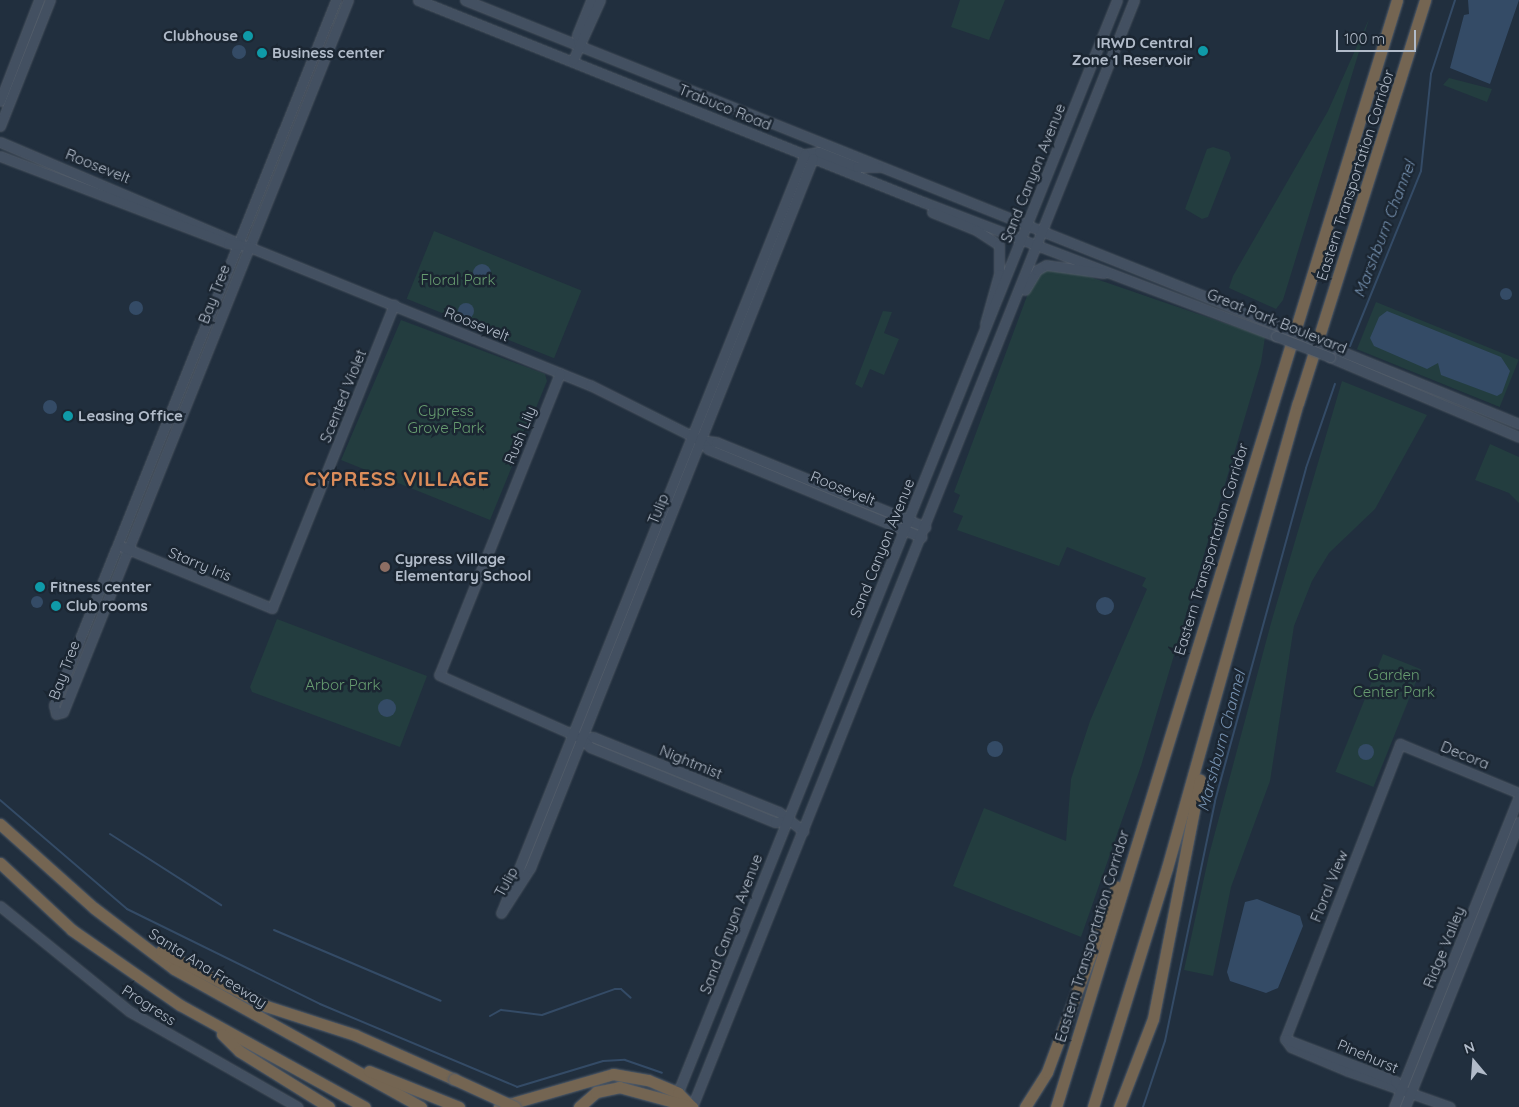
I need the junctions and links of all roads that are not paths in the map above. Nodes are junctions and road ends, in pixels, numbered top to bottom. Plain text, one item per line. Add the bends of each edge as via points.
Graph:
1 (39, 0) edge
2 (50, 0) edge
3 (336, 0) edge
4 (348, 0) edge
5 (418, 0) edge
6 (465, 0) edge
7 (591, 0) edge
8 (600, 0) edge
9 (1117, 0) edge
10 (1134, 0) edge
11 (1397, 0) edge
12 (1425, 0) edge
13 (579, 44) junction
14 (573, 60) junction
15 (0, 101) edge
16 (0, 126) edge
17 (0, 142) edge
18 (0, 156) edge
19 (809, 156) junction
20 (879, 166) junction
21 (891, 189) junction
22 (1026, 226) junction
23 (1042, 233) junction
24 (1021, 240) junction
25 (243, 244) junction
26 (1037, 246) junction
27 (1109, 273) junction
28 (394, 305) junction
29 (985, 328) junction
30 (560, 372) junction
31 (986, 373) junction
32 (1519, 424) edge
33 (696, 438) junction
34 (1519, 438) edge
35 (906, 524) junction
36 (925, 527) junction
37 (922, 537) junction
38 (118, 545) junction
39 (128, 549) junction
40 (272, 608) joint
41 (439, 674) joint
42 (1216, 701) junction
43 (572, 734) junction
44 (581, 738) junction
45 (1400, 744) joint
46 (1519, 792) edge
47 (1519, 796) edge
48 (786, 821) junction
49 (1519, 822) edge
50 (0, 824) edge
51 (803, 831) junction
52 (1133, 853) junction
53 (0, 863) edge
54 (0, 906) edge
55 (124, 932) junction
56 (210, 1022) junction
57 (1285, 1039) joint
58 (314, 1049) junction
59 (1402, 1088) junction
60 (1411, 1091) junction
61 (678, 1093) junction
62 (672, 1106) edge
63 (298, 1107) edge
64 (329, 1107) edge
65 (365, 1107) edge
66 (421, 1107) edge
67 (459, 1107) edge
68 (499, 1107) edge
69 (515, 1107) edge
70 (579, 1107) edge
71 (692, 1107) edge
72 (1026, 1107) edge
73 (1056, 1107) edge
74 (1094, 1107) edge
75 (1119, 1107) edge
76 (1394, 1107) edge
77 (1405, 1107) edge
78 (1450, 1107) edge

1 - 15 street
2 - 16 street
3 - 25 street, Bay Tree
4 - 25 street, Bay Tree
5 - 14 street, Trabuco Road
6 - 13 street, Trabuco Road
7 - 13 street via 577,35
8 - 13 street
9 - 22 street, Sand Canyon Avenue
10 - 23 street, Sand Canyon Avenue
11 - 52 highway, Eastern Transportation Corridor
12 - 42 highway, Eastern Transportation Corridor via 1301,394
13 - 14 street
13 - 20 street, Trabuco Road
14 - 19 street, Trabuco Road
17 - 25 street, Roosevelt
18 - 25 street, Roosevelt via 228,243
19 - 20 street via 819,152 858,167
19 - 21 street, Trabuco Road
19 - 33 street, Tulip
20 - 22 street, Trabuco Road
21 - 24 street, Trabuco Road
21 - 29 street via 902,200 976,230 999,245 999,274 985,312
22 - 23 street, Trabuco Road
22 - 24 street, Sand Canyon Avenue
23 - 26 street, Sand Canyon Avenue
23 - 32 street, Great Park Boulevard, bridge
24 - 26 street, Great Park Boulevard
24 - 29 street, Sand Canyon Avenue
25 - 28 street, Roosevelt
25 - 38 street, Bay Tree
25 - 39 street, Bay Tree
26 - 27 street, Great Park Boulevard
26 - 31 street, Sand Canyon Avenue
27 - 31 street via 1053,264 1037,270 996,365
27 - 34 street, Great Park Boulevard, bridge via 1330,357
28 - 30 street, Roosevelt
28 - 40 street, Scented Violet
29 - 35 street, Sand Canyon Avenue
30 - 33 street, Roosevelt
30 - 41 street, Rush Lily
31 - 36 street, Sand Canyon Avenue
33 - 35 street, Roosevelt via 716,442
33 - 43 street, Tulip
33 - 44 street, Tulip
35 - 36 street, Roosevelt
35 - 37 street, Roosevelt
35 - 48 street, Sand Canyon Avenue
36 - 37 street, Sand Canyon Avenue
37 - 51 street, Sand Canyon Avenue
38 - 39 street, Starry Iris
38 - 39 street, Bay Tree via 54,705 56,714 63,712
39 - 40 street, Starry Iris
41 - 43 street, Nightmist
42 - 74 highway, Eastern Transportation Corridor
42 - 75 highway via 1153,1019
43 - 44 street, Nightmist
43 - 44 street, Tulip via 501,914 527,874
44 - 48 street, Nightmist via 593,737 779,812
45 - 46 street, Decora
45 - 57 street, Floral View
47 - 59 street, Ridge Valley
48 - 51 street, Nightmist
48 - 61 street, Sand Canyon Avenue
49 - 60 street, Ridge Valley
50 - 55 highway, Santa Ana Freeway
51 - 71 street, Sand Canyon Avenue
52 - 72 highway via 1114,889 1047,1072
52 - 73 highway, Eastern Transportation Corridor
53 - 56 highway via 72,930
54 - 63 street, Progress via 129,1010
55 - 58 highway, Santa Ana Freeway via 174,969
55 - 69 highway, bridge via 266,1006 355,1035
56 - 64 highway via 239,1051
56 - 65 highway
57 - 59 street, Pinehurst via 1291,1047 1348,1071
58 - 66 highway, Santa Ana Freeway
58 - 67 highway
59 - 60 street, Pinehurst
59 - 76 street, Ridge Valley
60 - 77 street, Ridge Valley
60 - 78 street, Pinehurst
61 - 62 street, Sand Canyon Avenue
61 - 68 highway via 633,1076 608,1074
61 - 71 highway
62 - 70 highway via 619,1087 596,1092
62 - 71 highway

